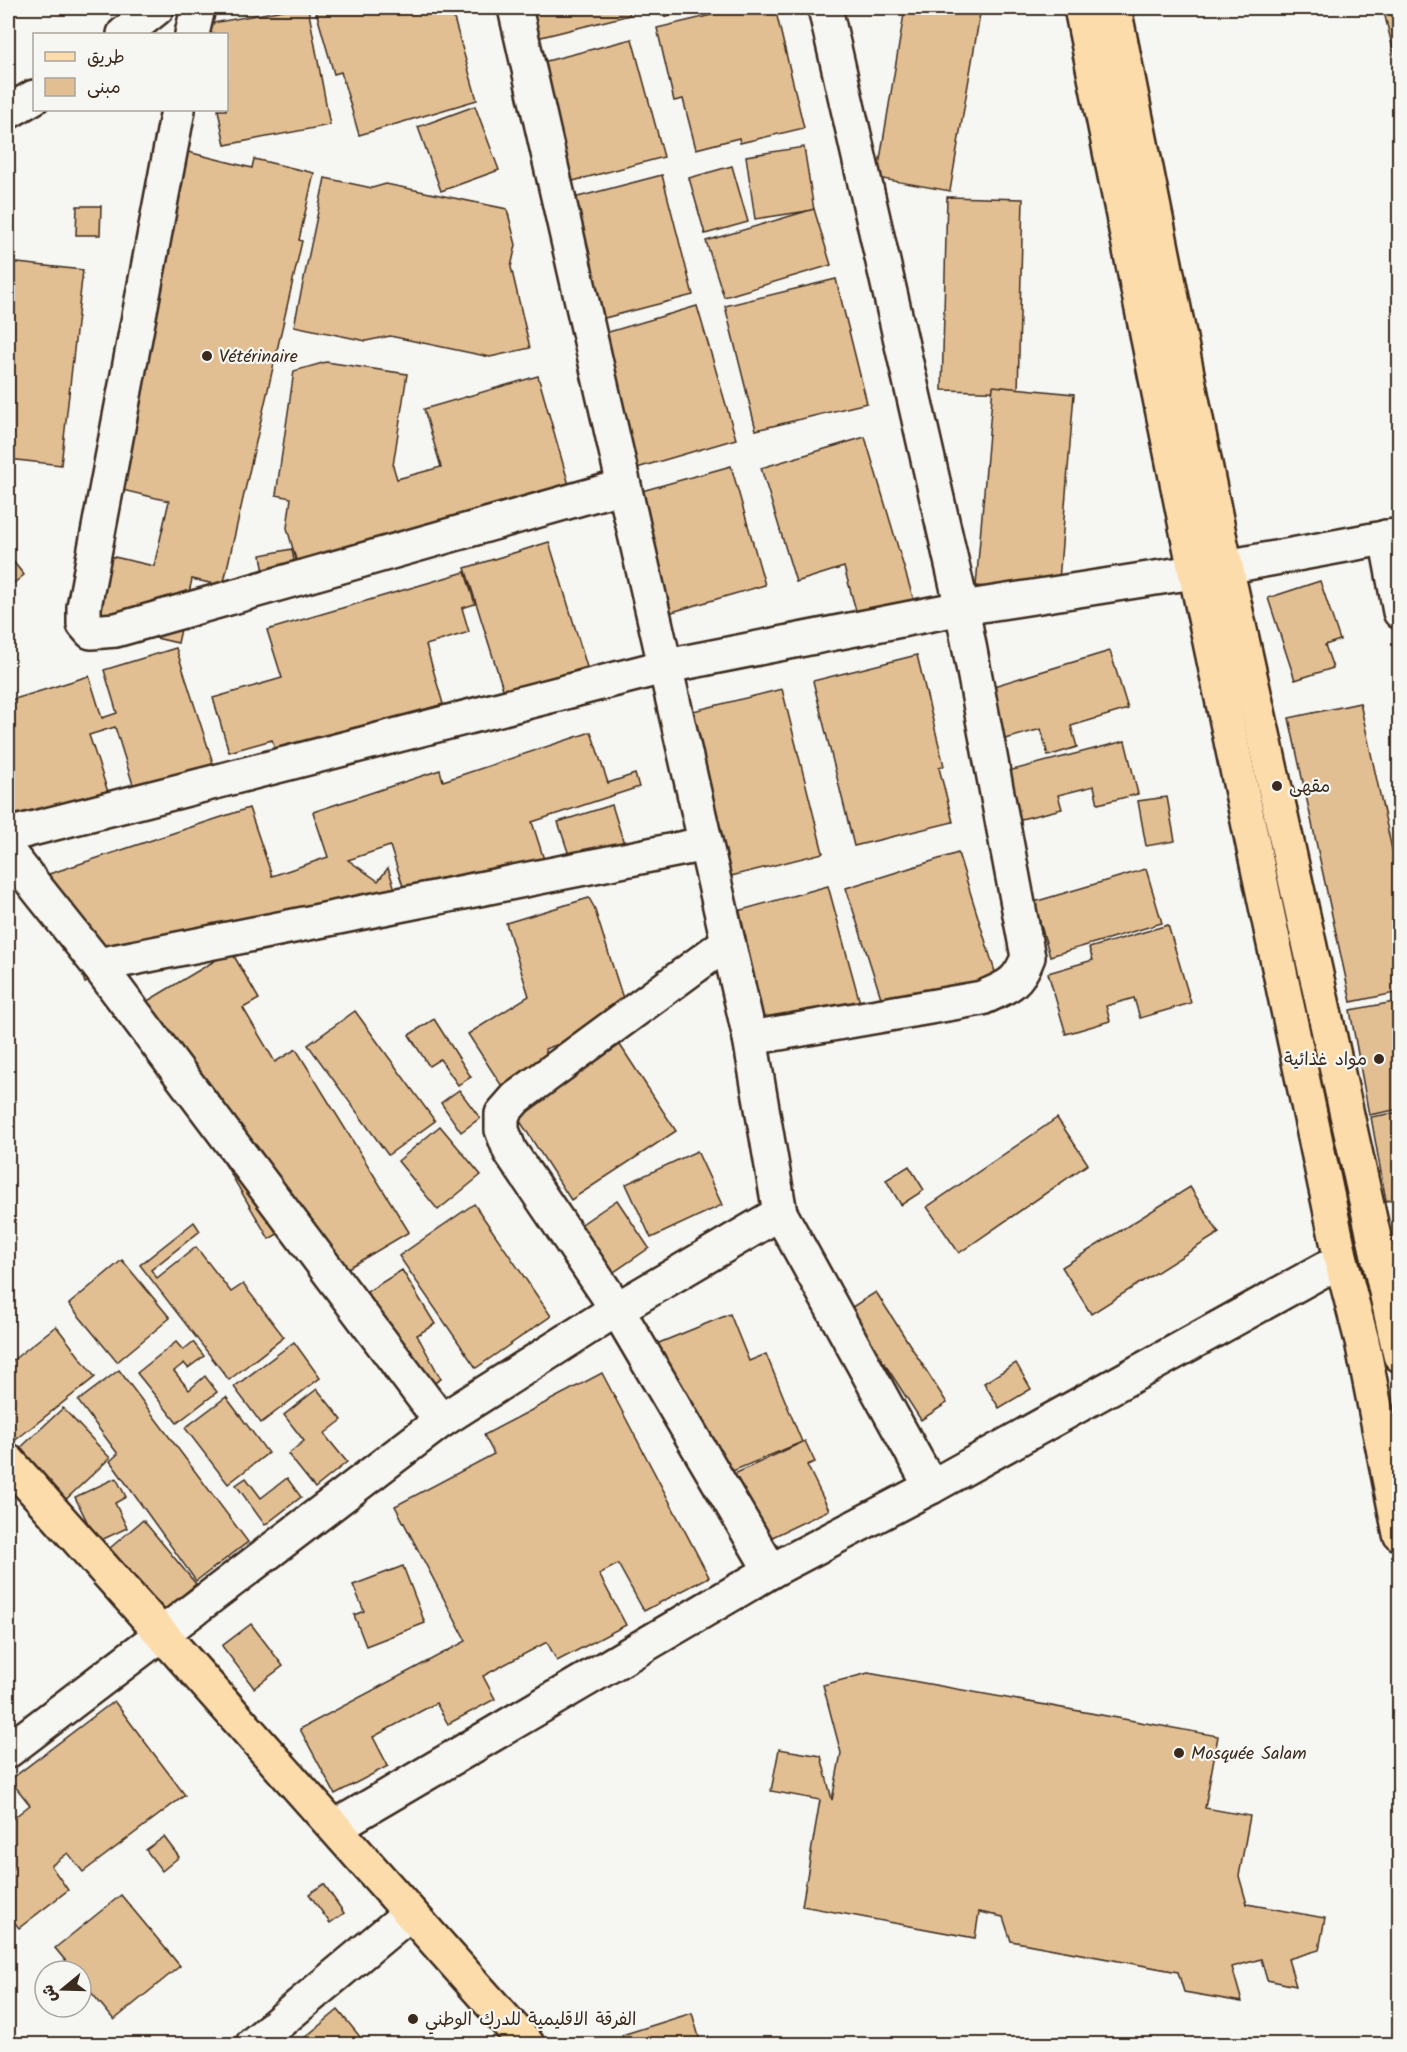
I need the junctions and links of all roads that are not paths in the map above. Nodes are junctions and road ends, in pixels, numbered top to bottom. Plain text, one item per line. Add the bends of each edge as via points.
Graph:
1 (157, 8) edge
2 (198, 8) edge
3 (515, 8) edge
4 (825, 8) edge
5 (1081, 8) edge
6 (1114, 8) edge
7 (125, 33) edge
8 (192, 33) edge
9 (33, 98) edge
10 (178, 111) edge
11 (8, 112) edge
12 (624, 486) junction
13 (1393, 536) edge
14 (1211, 569) junction
15 (962, 608) junction
16 (1400, 612) edge
17 (667, 666) junction
18 (8, 835) edge
19 (705, 844) junction
20 (8, 852) edge
21 (728, 942) junction
22 (98, 964) junction
23 (750, 1038) junction
24 (780, 1213) junction
25 (1341, 1260) junction
26 (617, 1309) junction
27 (1398, 1338) edge
28 (441, 1421) junction
29 (8, 1461) edge
30 (931, 1487) junction
31 (1400, 1534) edge
32 (771, 1571) junction
33 (161, 1633) junction
34 (8, 1751) edge
35 (335, 1827) junction
36 (409, 1914) junction
37 (253, 2044) edge
38 (527, 2044) edge

1 - 7 street
2 - 8 street
3 - 12 street
4 - 15 street
5 - 14 main road
6 - 14 main road
9 - 11 street
10 - 12 street via 84,607 84,624 91,632 116,630
12 - 17 street
13 - 14 street
13 - 16 street
14 - 15 street
14 - 25 main road
14 - 27 main road
15 - 17 street
15 - 23 street via 1028,957 1022,974 1010,985 982,998
17 - 18 street
17 - 19 street
19 - 21 street
19 - 22 street
20 - 22 street
21 - 23 street
21 - 26 street via 516,1098 502,1114 502,1130 510,1151
22 - 28 street
23 - 24 street
24 - 26 street
24 - 30 street
25 - 30 street
25 - 31 main road via 1362,1341
26 - 28 street
26 - 32 street
28 - 33 street
29 - 33 main road
30 - 32 street
32 - 35 street
33 - 34 street
33 - 35 main road
35 - 36 main road
36 - 37 street
36 - 38 main road

